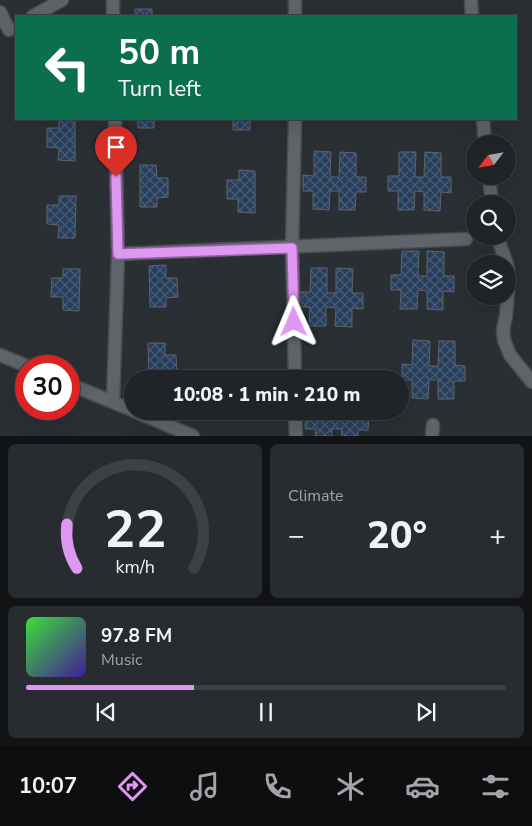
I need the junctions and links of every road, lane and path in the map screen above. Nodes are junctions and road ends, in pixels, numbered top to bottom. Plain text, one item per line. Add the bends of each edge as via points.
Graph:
1 (62, 0) edge
2 (113, 0) edge
3 (295, 0) edge
4 (471, 0) edge
5 (0, 12) edge
6 (35, 15) edge
7 (113, 15) edge
8 (296, 15) edge
9 (472, 15) edge
10 (8, 30) edge
11 (115, 120) edge
12 (295, 120) edge
13 (483, 120) edge
14 (485, 135) edge
15 (466, 239) dead end
16 (292, 248) junction
17 (118, 254) junction
18 (507, 305) edge
19 (0, 355) edge
20 (15, 361) edge
21 (295, 370) edge
22 (532, 382) edge
23 (80, 388) edge
24 (113, 402) junction
25 (124, 407) edge
26 (155, 420) edge
27 (295, 420) edge
28 (193, 436) edge
29 (296, 436) edge

1 - 6 street
2 - 7 street
3 - 8 street
4 - 9 street
5 - 10 street
11 - 17 street
12 - 16 street
13 - 14 street
15 - 16 street
16 - 17 street
16 - 21 street
17 - 24 street
18 - 22 street via 504,340 510,354
19 - 20 street
23 - 24 street
24 - 25 street
26 - 28 street
27 - 29 street

